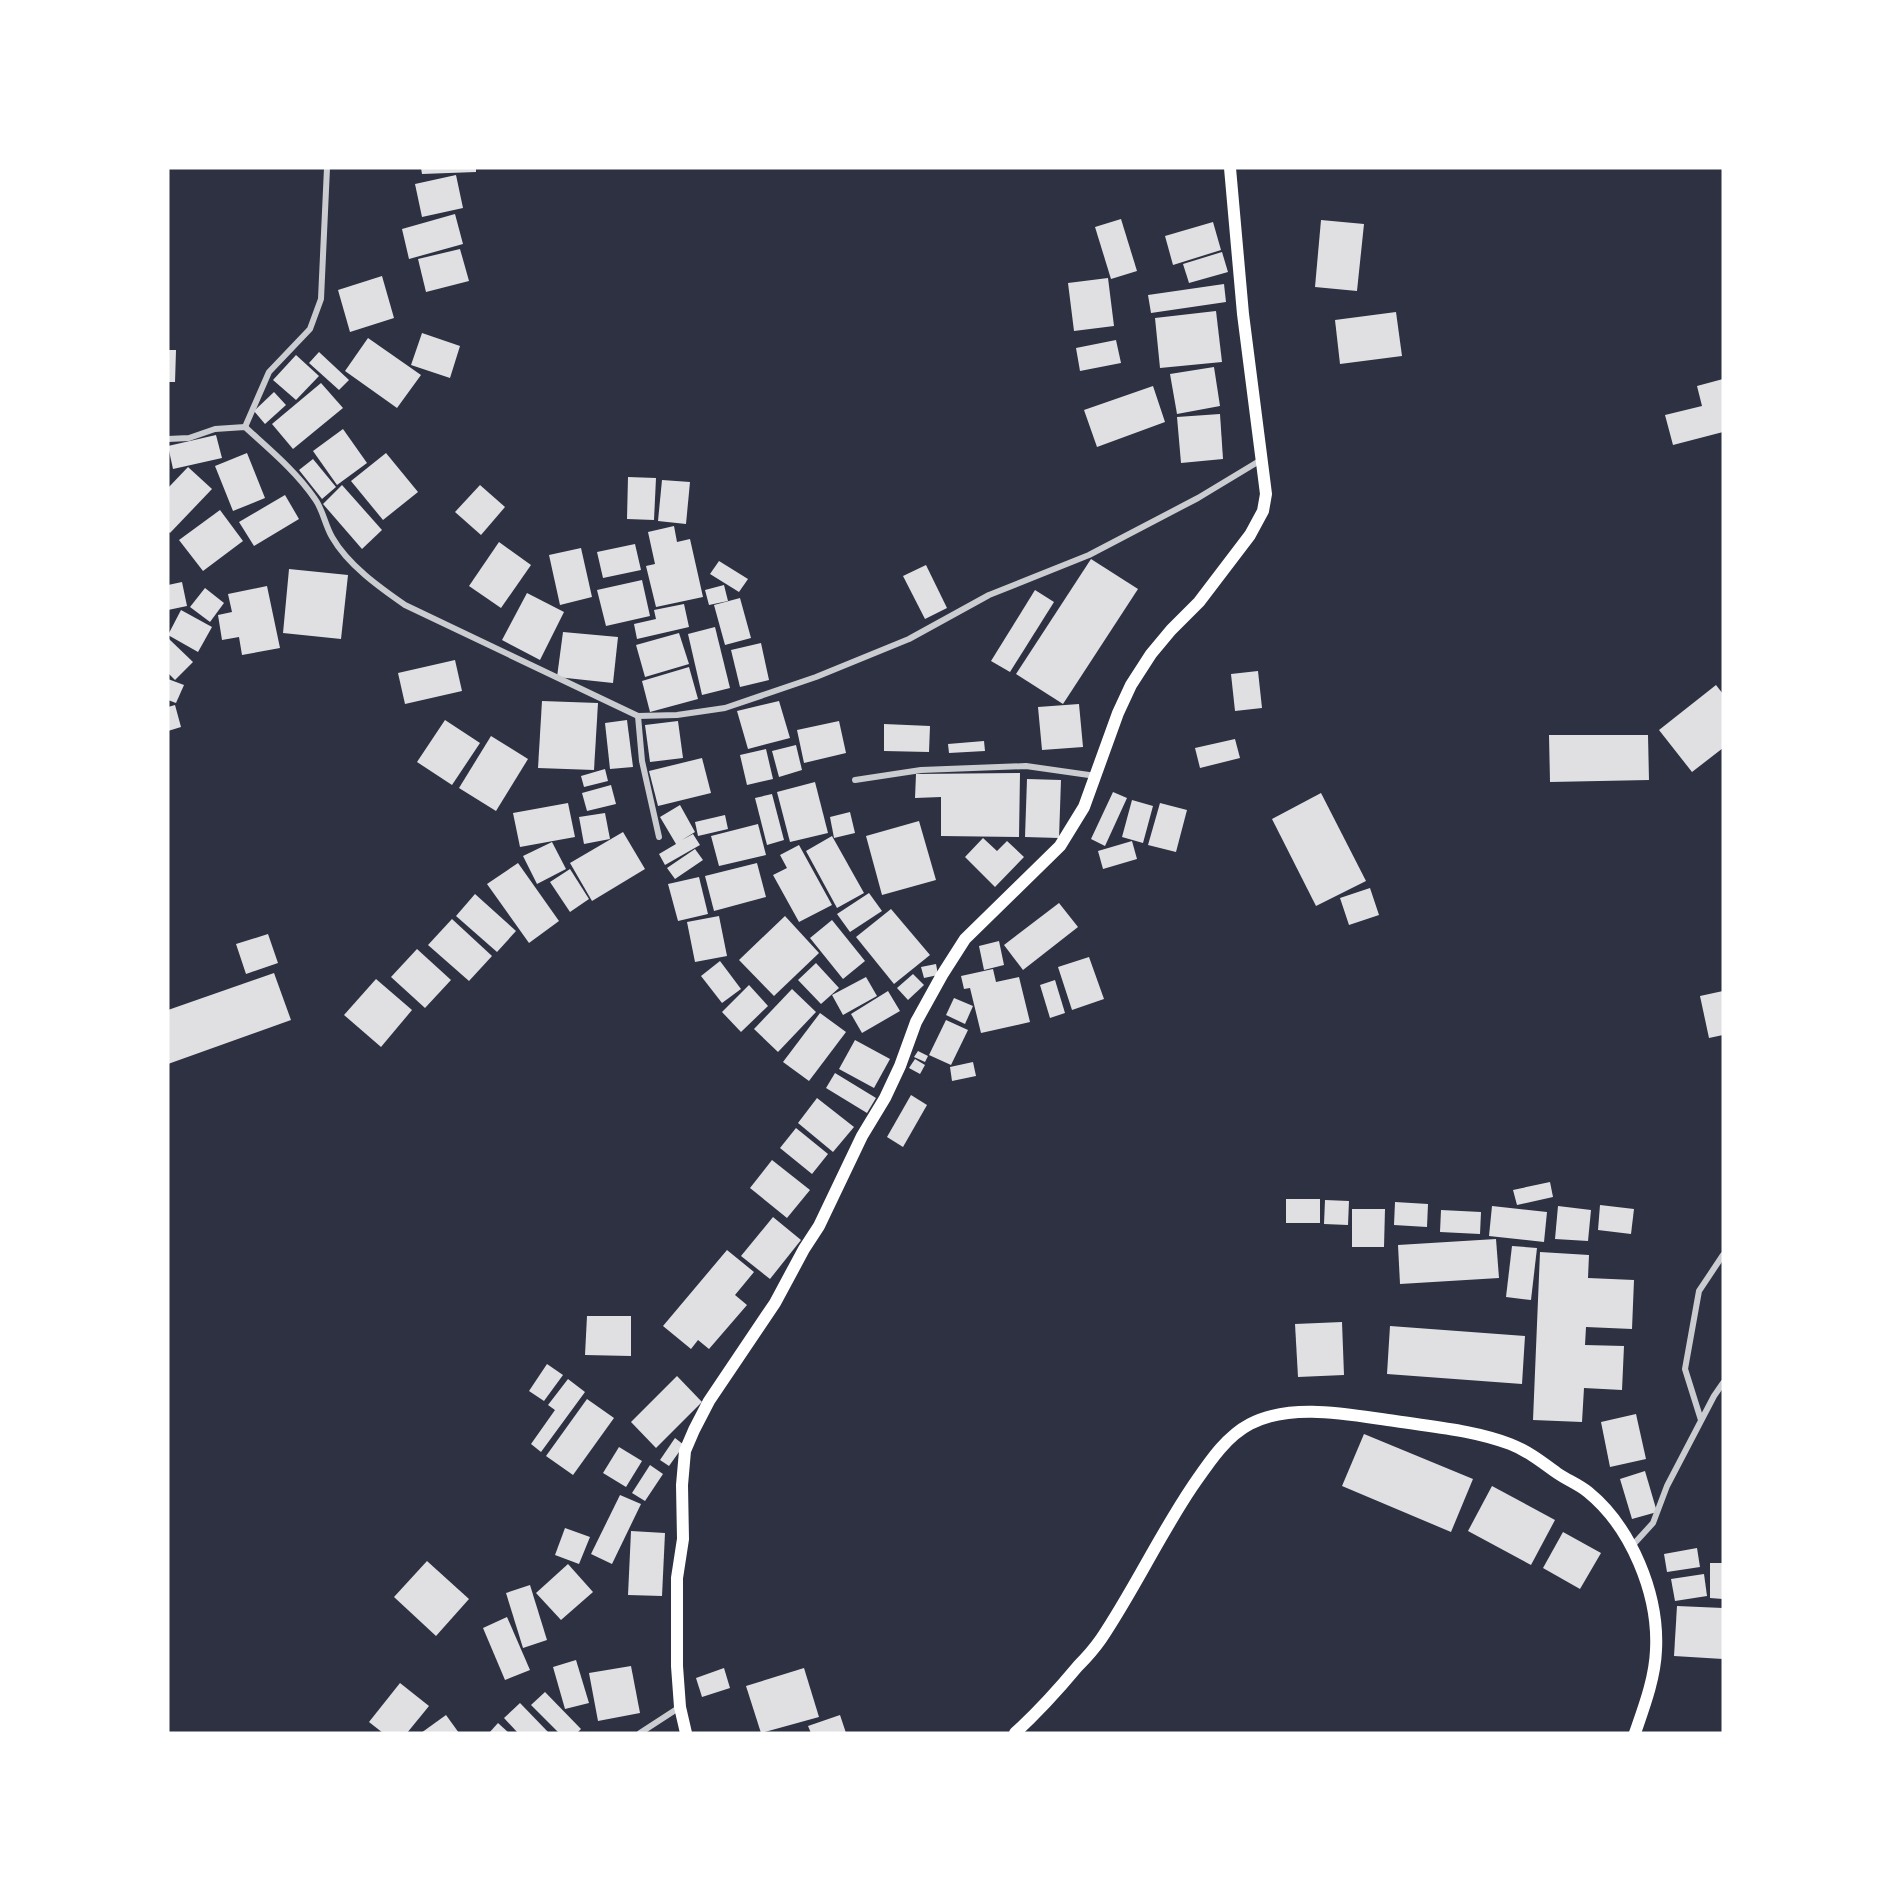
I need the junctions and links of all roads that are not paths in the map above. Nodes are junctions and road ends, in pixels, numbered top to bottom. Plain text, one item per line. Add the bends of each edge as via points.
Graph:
1 (327, 168) edge
2 (1230, 168) edge
3 (245, 427) junction
4 (168, 439) edge
5 (1261, 460) junction
6 (638, 716) junction
7 (1097, 776) junction
8 (855, 780) dead end
9 (659, 837) dead end
10 (1723, 1255) edge
11 (1723, 1383) edge
12 (1701, 1420) junction
13 (1632, 1546) junction
14 (680, 1707) junction
15 (640, 1733) edge
16 (686, 1733) edge
17 (1015, 1733) edge
18 (1635, 1733) edge

1 - 3 street via 321,299 310,329 269,372
2 - 5 main road via 1242,314
3 - 4 street
3 - 6 street via 293,472 316,500 343,553 384,591 405,605
5 - 6 street via 1089,555 989,595 878,652 725,708
5 - 7 main road via 1266,494 1260,520 1141,670 1125,696
6 - 9 street via 642,760
7 - 8 street via 1026,766 921,770
7 - 14 main road via 1060,846 965,939 942,975 819,1226 694,1430 685,1452 683,1539 677,1578
10 - 12 street via 1699,1291 1685,1369
11 - 12 street
12 - 13 street via 1653,1523
13 - 17 main road via 1608,1512 1586,1490 1509,1444 1454,1430 1330,1411 1270,1417 1233,1436 1209,1463 1100,1641
13 - 18 main road via 1646,1584 1656,1643 1649,1688
14 - 15 street
14 - 16 main road

